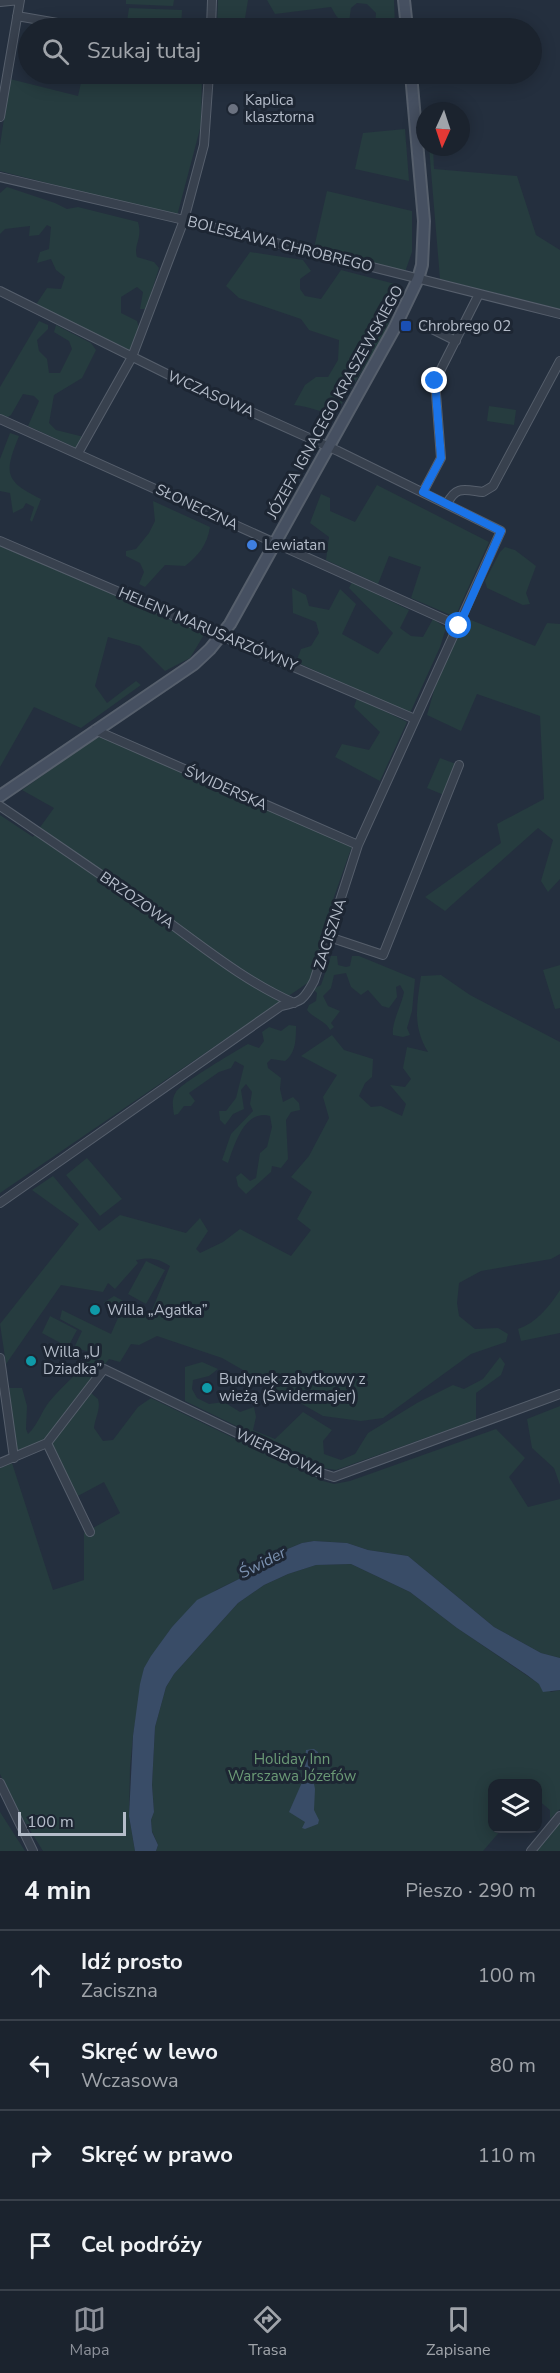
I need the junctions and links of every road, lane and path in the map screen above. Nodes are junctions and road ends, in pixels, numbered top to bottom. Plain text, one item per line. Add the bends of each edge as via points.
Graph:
1 (20, 0) edge
2 (212, 0) edge
3 (404, 0) edge
4 (0, 2) edge
5 (17, 16) junction
6 (28, 18) edge
7 (211, 18) edge
8 (406, 18) edge
9 (2, 83) edge
10 (208, 84) edge
11 (412, 84) edge
12 (0, 117) edge
13 (0, 177) edge
14 (184, 220) junction
15 (418, 279) junction
16 (0, 291) edge
17 (479, 294) junction
18 (560, 314) edge
19 (428, 327) dead end
20 (456, 341) junction
21 (132, 357) junction
22 (560, 361) edge
23 (0, 419) edge
24 (328, 447) junction
25 (78, 453) junction
26 (424, 490) junction
27 (447, 502) junction
28 (501, 531) joint
29 (0, 541) edge
30 (275, 543) junction
31 (459, 626) junction
32 (223, 635) junction
33 (415, 719) junction
34 (95, 730) junction
35 (459, 765) dead end
36 (0, 796) edge
37 (0, 806) edge
38 (358, 845) junction
39 (329, 938) junction
40 (273, 994) junction
41 (295, 1003) junction
42 (280, 1006) junction
43 (0, 1203) edge
44 (0, 1358) edge
45 (560, 1394) edge
46 (47, 1443) junction
47 (14, 1458) junction
48 (0, 1463) edge
49 (90, 1532) dead end
50 (0, 1783) edge
51 (560, 1816) edge
52 (33, 1851) edge
53 (531, 1851) edge

1 - 4 street
1 - 5 street
2 - 7 street
3 - 8 street
5 - 6 street
5 - 9 street
9 - 12 street
10 - 14 street via 204,146
11 - 15 street, JÓZEFA IGNACEGO KRASZEWSKIEGO via 424,221
13 - 14 street, BOLESŁAWA CHROBREGO
14 - 15 street, BOLESŁAWA CHROBREGO
14 - 21 street
15 - 17 street, BOLESŁAWA CHROBREGO
15 - 24 street, JÓZEFA IGNACEGO KRASZEWSKIEGO
16 - 21 street, WCZASOWA
17 - 18 street, BOLESŁAWA CHROBREGO
17 - 20 street
19 - 20 street
20 - 26 street via 435,381 441,458
21 - 24 street, WCZASOWA
21 - 25 street
22 - 27 street via 492,486 483,492 459,490
23 - 25 street, SŁONECZNA
24 - 26 street, WCZASOWA
24 - 30 street, JÓZEFA IGNACEGO KRASZEWSKIEGO
25 - 30 street, SŁONECZNA
26 - 27 street, WCZASOWA
27 - 28 street, WCZASOWA
28 - 31 street, ZACISZNA
29 - 32 street, HELENY MARUSARZÓWNY
30 - 31 street, SŁONECZNA
30 - 32 street, JÓZEFA IGNACEGO KRASZEWSKIEGO
31 - 33 street, ZACISZNA
32 - 33 street, HELENY MARUSARZÓWNY
32 - 34 street, JÓZEFA IGNACEGO KRASZEWSKIEGO via 194,664
33 - 38 street, ZACISZNA
34 - 36 street, JÓZEFA IGNACEGO KRASZEWSKIEGO
34 - 38 street, ŚWIDERSKA
35 - 39 street via 383,955
37 - 40 street, BRZOZOWA
38 - 39 street, ZACISZNA
39 - 41 street, ZACISZNA via 314,981 301,1001
40 - 41 street, BRZOZOWA
40 - 42 street, BRZOZOWA
41 - 42 street
42 - 43 street
44 - 47 street
45 - 46 street, WIERZBOWA via 334,1477 104,1369
46 - 47 street
46 - 49 street
47 - 48 street
50 - 52 street
51 - 53 street

